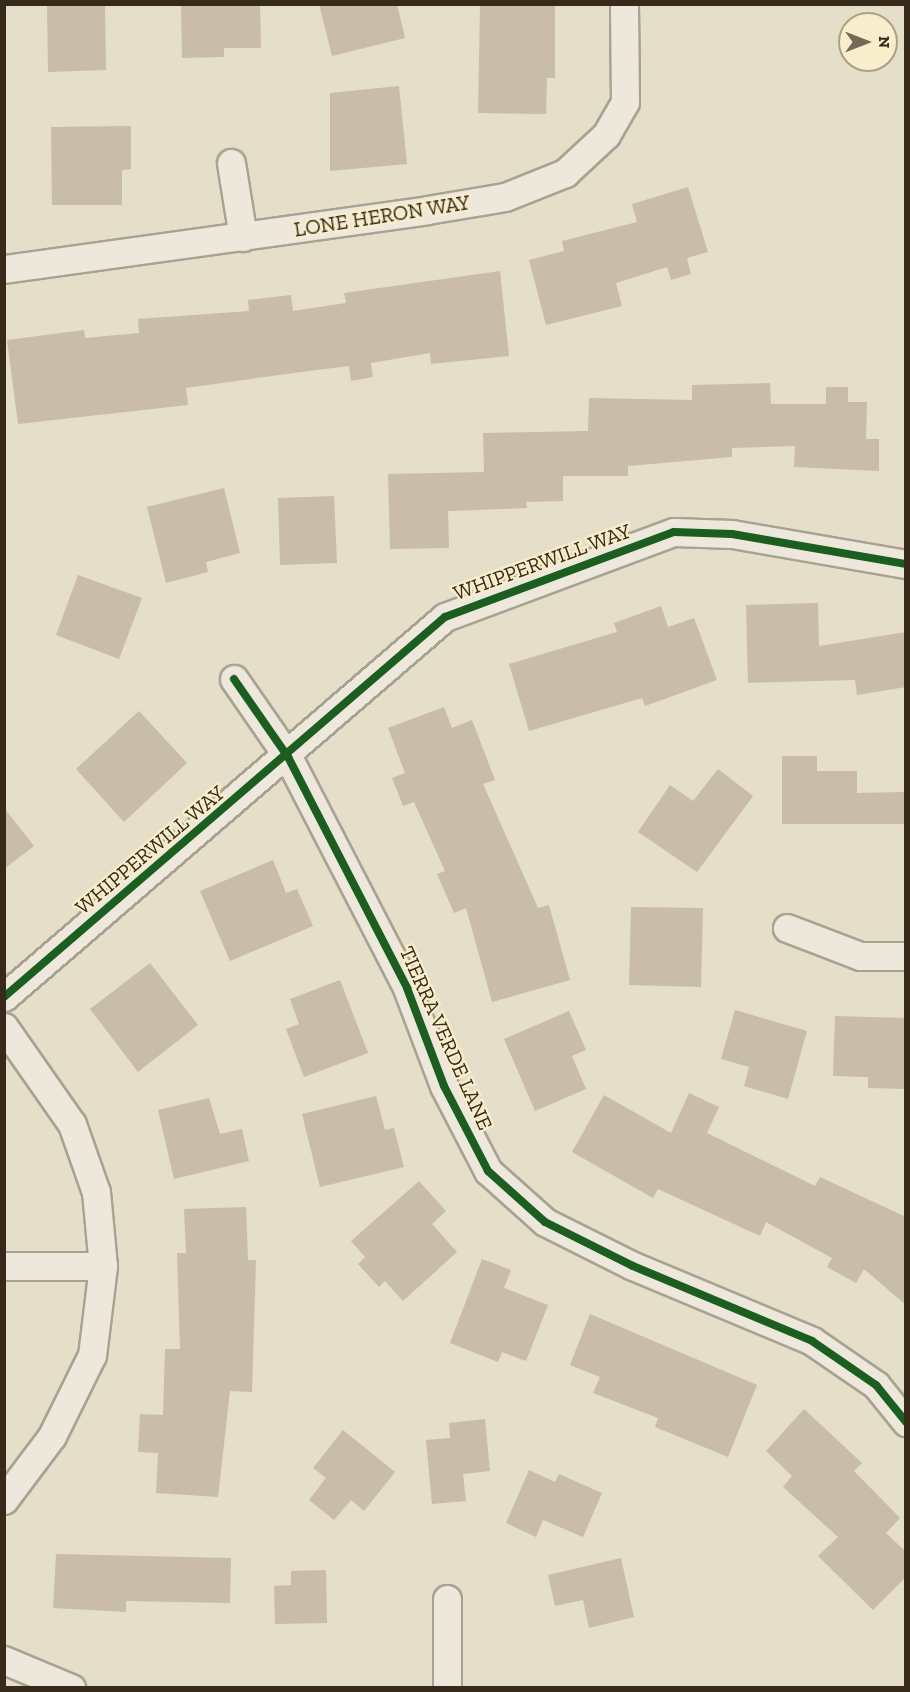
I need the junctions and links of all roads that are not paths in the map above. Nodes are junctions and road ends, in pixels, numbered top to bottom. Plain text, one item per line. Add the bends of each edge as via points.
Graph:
1 (624, 4) edge
2 (231, 163) dead end
3 (243, 237) junction
4 (4, 269) edge
5 (906, 564) edge
6 (234, 679) dead end
7 (288, 757) junction
8 (787, 928) dead end
9 (906, 956) edge
10 (4, 997) edge
11 (4, 1027) edge
12 (4, 1266) edge
13 (103, 1266) junction
14 (906, 1422) edge
15 (4, 1500) edge
16 (447, 1599) dead end
17 (4, 1660) edge
18 (71, 1688) edge
19 (447, 1688) edge

1 - 3 street, LONE HERON WAY via 625,102 606,135 565,173 505,197
2 - 3 street
3 - 4 street, LONE HERON WAY
5 - 7 street, WHIPPERWILL WAY via 732,534 674,532 445,617
6 - 7 street, TIERRA VERDE LANE
7 - 10 street, WHIPPERWILL WAY
7 - 14 street, TIERRA VERDE LANE via 407,988 444,1086 488,1171 545,1222 633,1266 812,1341 876,1385
8 - 9 street via 860,956
11 - 13 street via 72,1124 96,1192
12 - 13 street
13 - 15 street via 92,1354 52,1436
16 - 19 street
17 - 18 street

